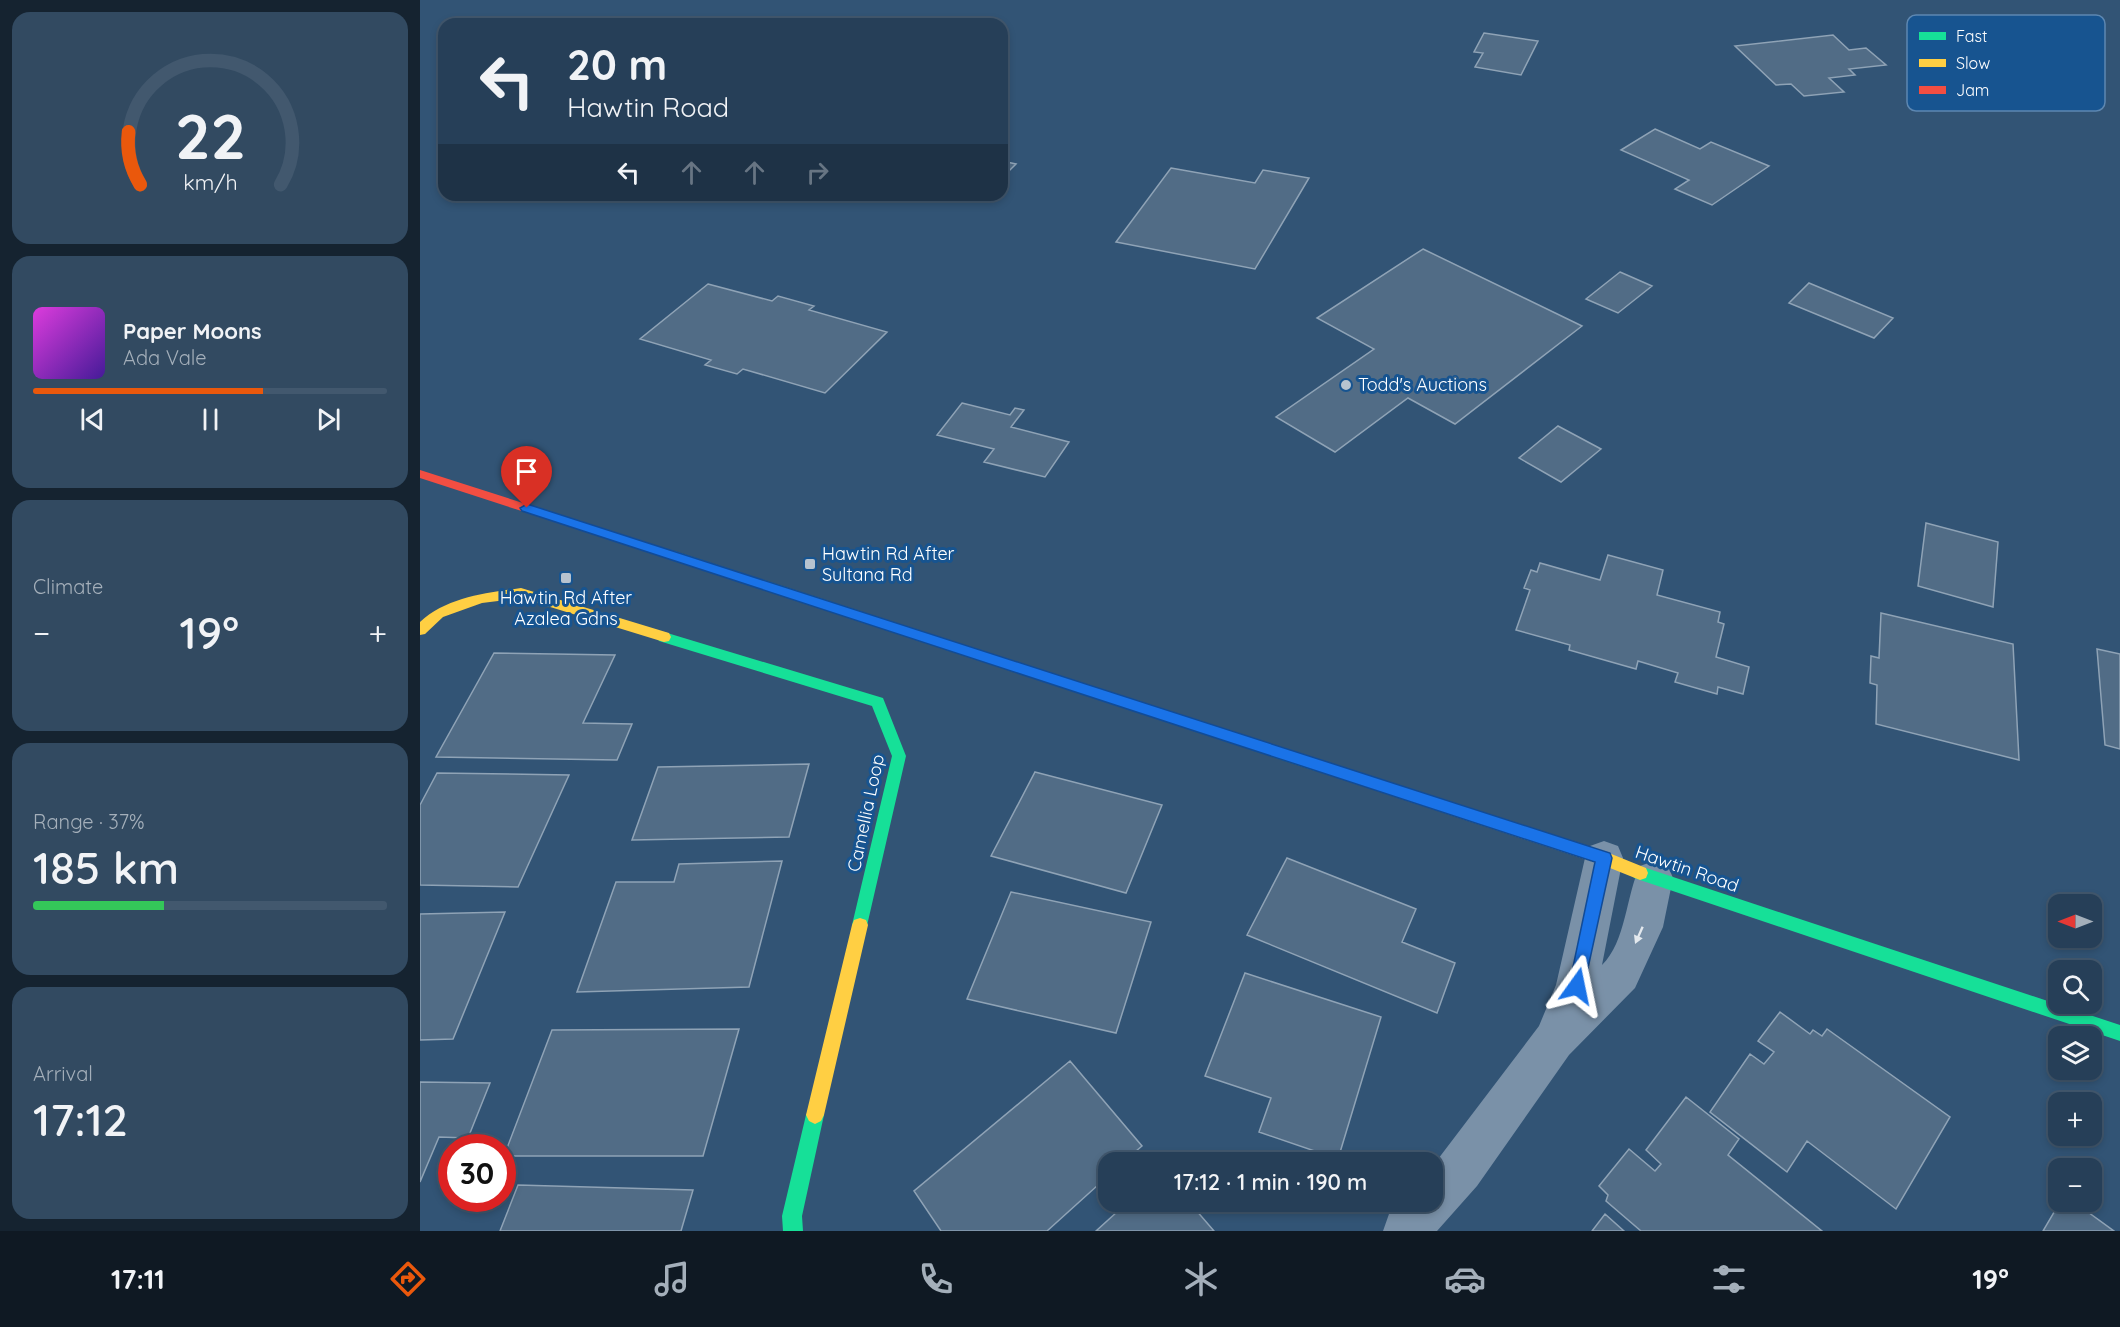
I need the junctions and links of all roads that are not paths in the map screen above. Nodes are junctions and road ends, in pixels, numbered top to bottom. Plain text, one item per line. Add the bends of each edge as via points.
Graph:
1 (420, 474) edge
2 (420, 630) edge
3 (1604, 858) junction
4 (1654, 878) junction
5 (2120, 1033) edge
6 (1554, 1041) junction
7 (793, 1231) edge
8 (1406, 1231) edge

1 - 3 main road, Hawtin Road
2 - 7 main road, Camellia Loop via 438,613 481,598 521,593 878,702 899,756 792,1216
3 - 4 main road, Hawtin Road
3 - 6 street via 1577,986
4 - 5 main road, Hawtin Road
4 -> 6 street via 1643,927 1620,975
6 - 8 street via 1461,1170

